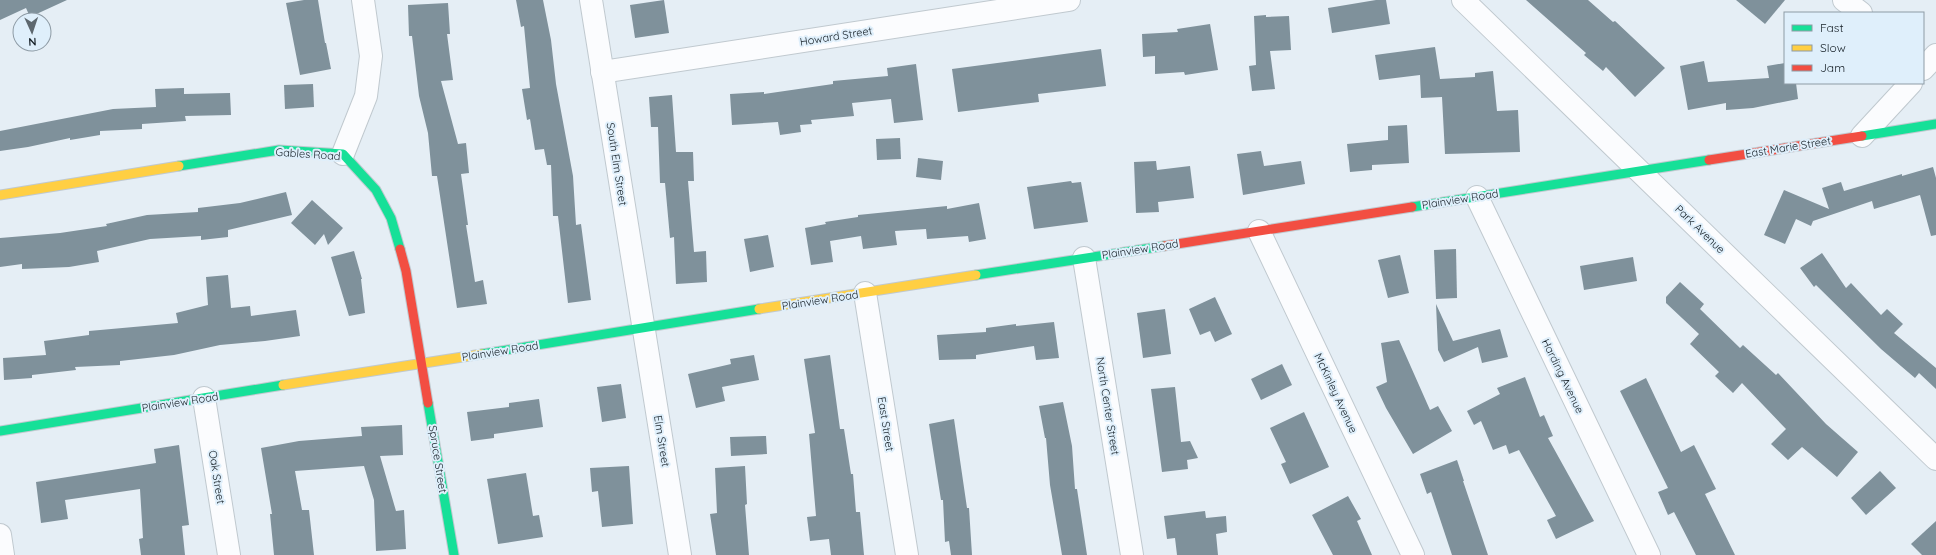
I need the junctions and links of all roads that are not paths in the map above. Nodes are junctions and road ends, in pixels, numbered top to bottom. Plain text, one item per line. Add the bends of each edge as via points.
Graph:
1 (363, 0) edge
2 (591, 0) edge
3 (1069, 0) edge
4 (1463, 0) edge
5 (1844, 0) edge
6 (1859, 12) edge
7 (602, 72) junction
8 (1909, 84) edge
9 (1936, 124) edge
10 (1862, 136) junction
11 (343, 154) junction
12 (1640, 171) junction
13 (0, 195) edge
14 (1477, 197) junction
15 (1259, 232) junction
16 (1084, 258) junction
17 (865, 293) junction
18 (643, 328) junction
19 (423, 363) junction
20 (204, 398) junction
21 (0, 431) edge
22 (1936, 459) edge
23 (0, 535) edge
24 (3, 555) edge
25 (230, 555) edge
26 (454, 555) edge
27 (680, 555) edge
28 (907, 555) edge
29 (1132, 555) edge
30 (1413, 555) edge
31 (1649, 555) edge

1 - 11 street via 371,56 366,96
2 - 7 street, South Elm Street
3 - 7 street, Howard Street
4 - 12 street, Park Avenue
5 - 6 street
7 - 18 street, South Elm Street
8 - 10 street
9 - 10 main road, East Marie Street
10 - 12 main road, East Marie Street
11 - 13 main road, Gables Road via 279,150
11 - 19 main road, Gables Road via 376,190 391,218 406,271
12 - 14 main road, Plainview Road
12 - 22 street, Park Avenue
14 - 15 main road, Plainview Road
14 - 31 street, Harding Avenue
15 - 16 main road, Plainview Road
15 - 30 street, McKinley Avenue
16 - 17 main road, Plainview Road
16 - 29 street, North Center Street
17 - 18 main road, Plainview Road
17 - 28 street, East Street
18 - 19 main road, Plainview Road
18 - 27 street, Elm Street
19 - 20 main road, Plainview Road
19 - 26 main road, Spruce Street
20 - 21 main road, Plainview Road
20 - 25 street, Oak Street
23 - 24 street

